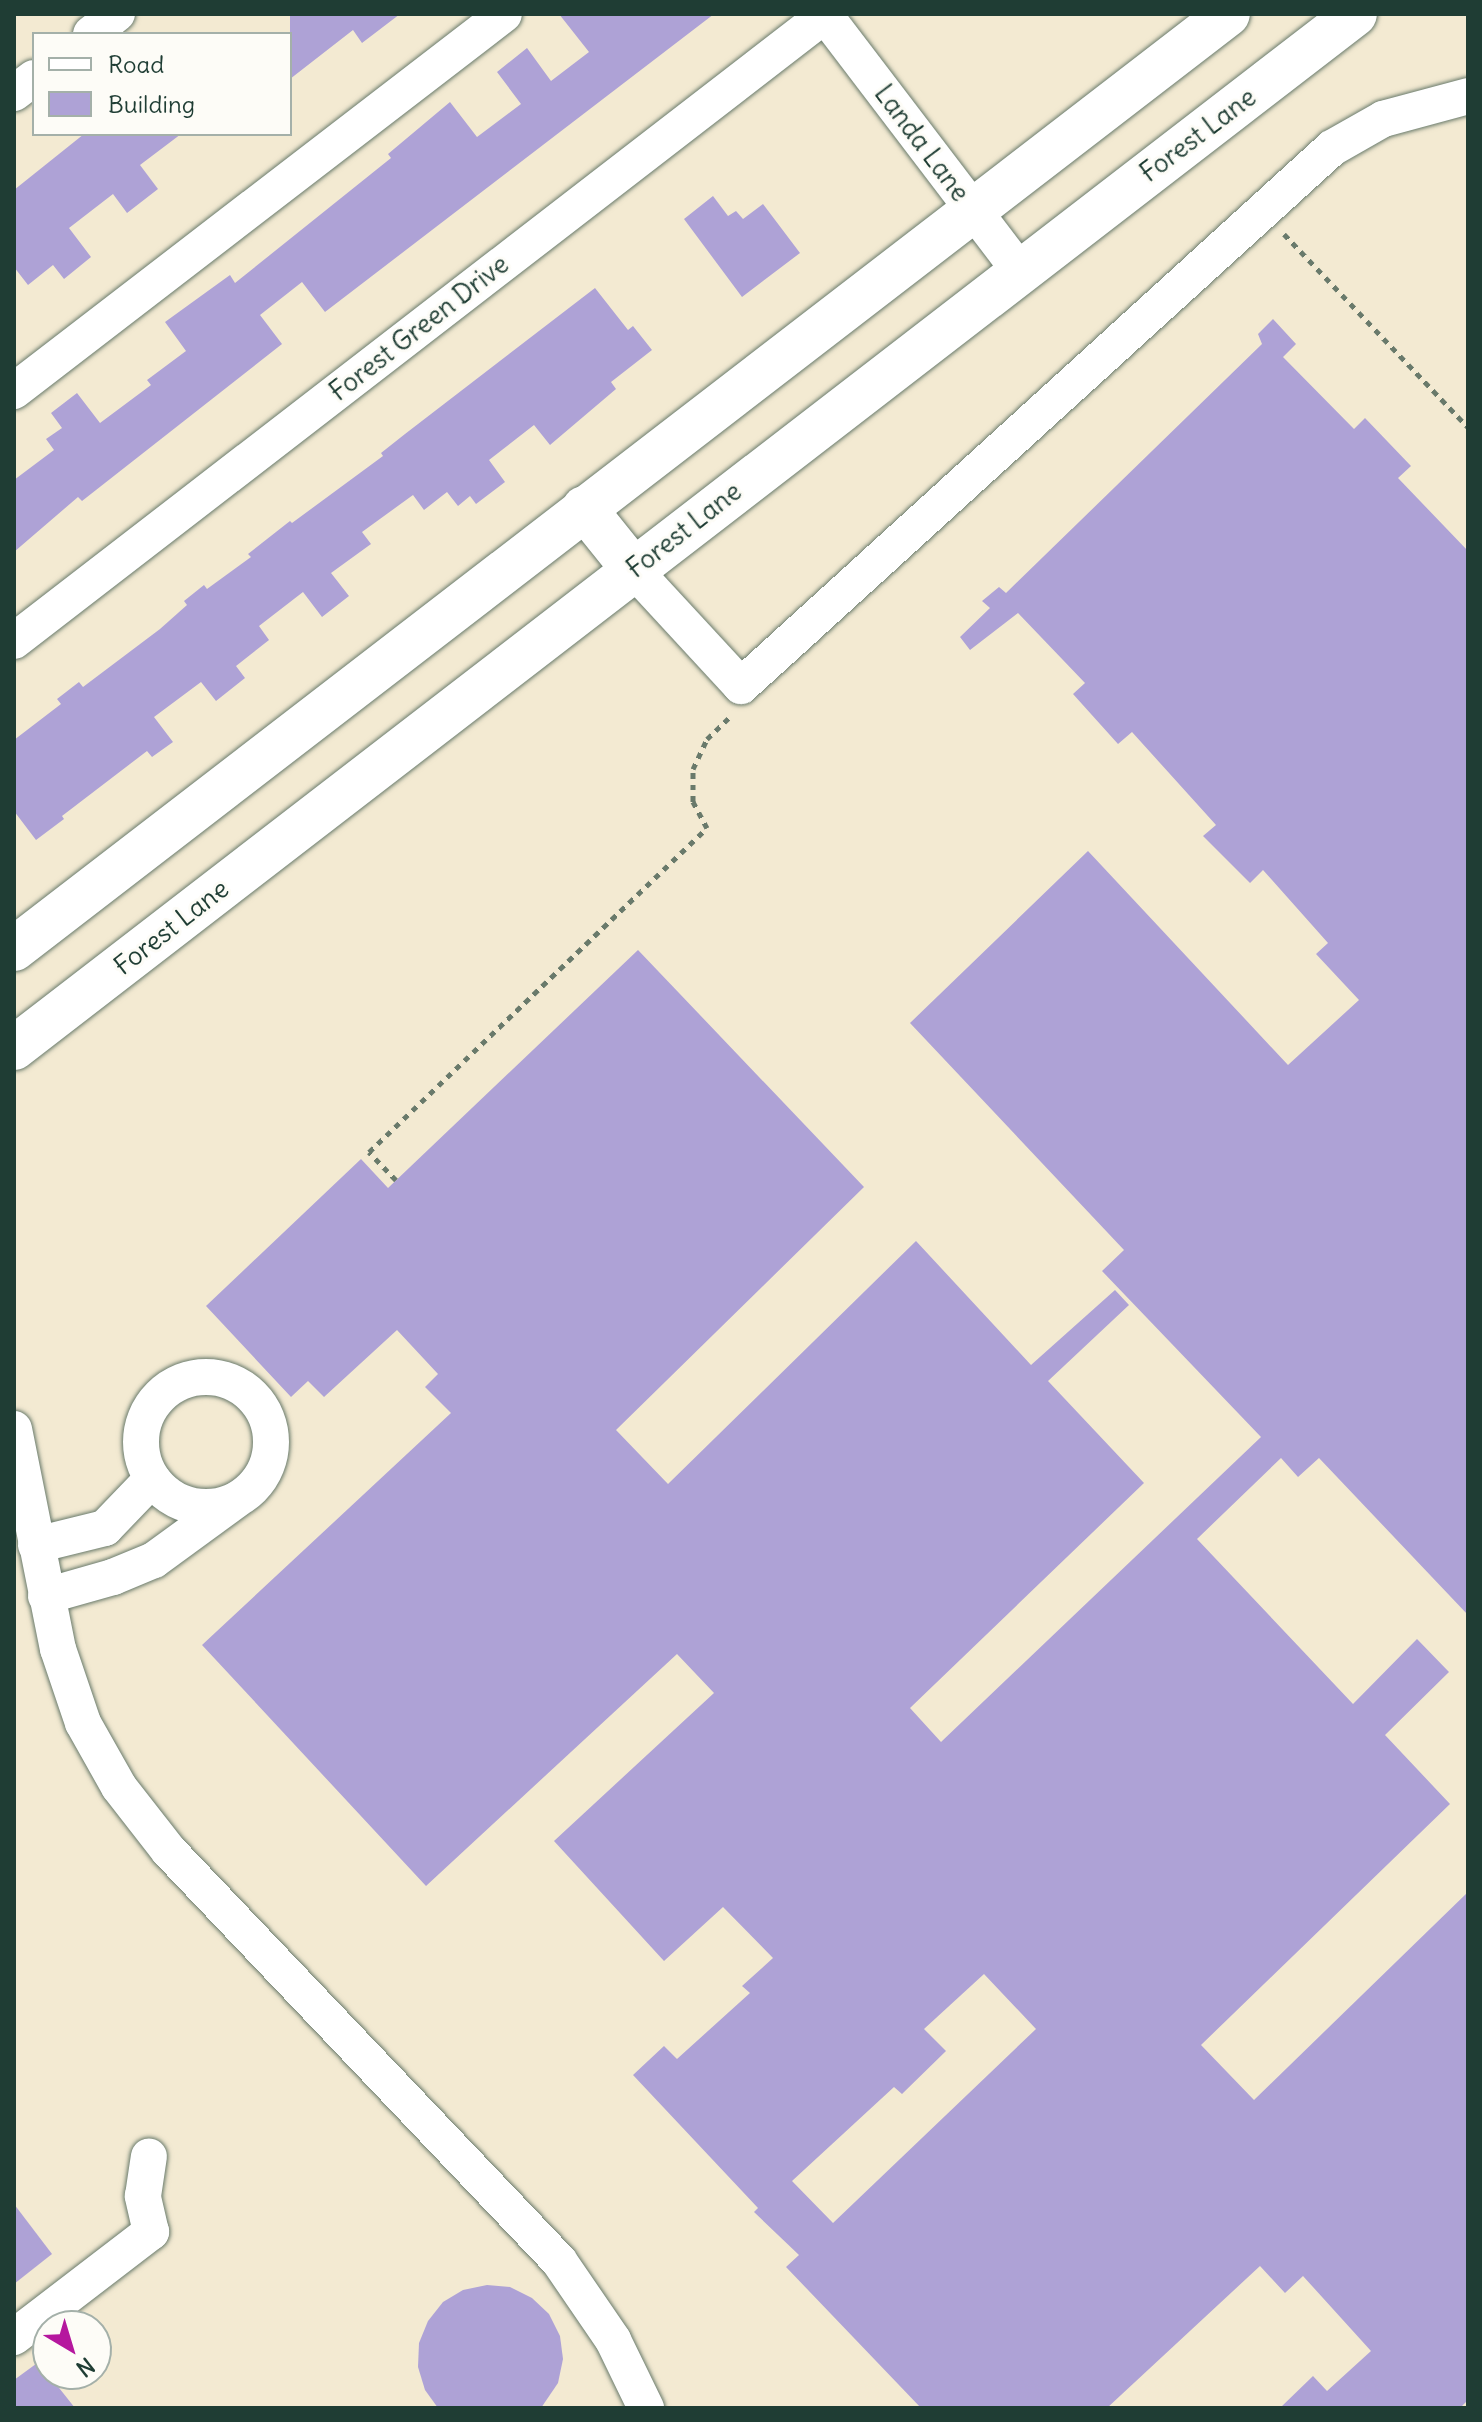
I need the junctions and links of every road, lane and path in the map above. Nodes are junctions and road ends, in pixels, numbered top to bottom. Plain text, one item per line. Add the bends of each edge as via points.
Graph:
1 (117, 14) edge
2 (504, 14) edge
3 (1228, 14) edge
4 (1355, 14) edge
5 (824, 15) edge
6 (94, 32) edge
7 (32, 80) edge
8 (14, 93) edge
9 (1468, 96) edge
10 (973, 210) junction
11 (1272, 234) dead end
12 (1020, 271) junction
13 (14, 391) edge
14 (1468, 427) edge
15 (584, 508) junction
16 (633, 569) junction
17 (14, 641) edge
18 (738, 710) dead end
19 (14, 949) edge
20 (14, 1048) edge
21 (396, 1180) dead end
22 (14, 1429) edge
23 (152, 1479) junction
24 (238, 1498) junction
25 (36, 1545) junction
26 (46, 1596) junction
27 (149, 2156) dead end
28 (14, 2337) edge
29 (646, 2408) edge

1 - 6 street
2 - 13 street
3 - 10 main road
4 - 12 main road, Forest Lane
5 - 10 street, Landa Lane
5 - 17 street, Forest Green Drive
7 - 8 street
9 - 16 street via 1383,119 1332,148 741,686
10 - 12 street, Landa Lane
10 - 15 main road
11 - 14 path via 1292,239
12 - 16 main road, Forest Lane
15 - 16 main road
15 - 19 main road
16 - 20 main road, Forest Lane
18 - 21 path via 707,739 693,769 693,802 707,828 369,1152
22 - 25 street
23 - 24 street via 182,1503 220,1505
23 - 24 street via 141,1443 150,1407 177,1383 193,1378 229,1381 257,1401 270,1433 264,1470
23 - 25 street via 105,1528
24 - 26 street via 154,1560
25 - 26 street
26 - 29 street via 75,1704 134,1809 559,2261 613,2340
27 - 28 street via 143,2196 151,2232

